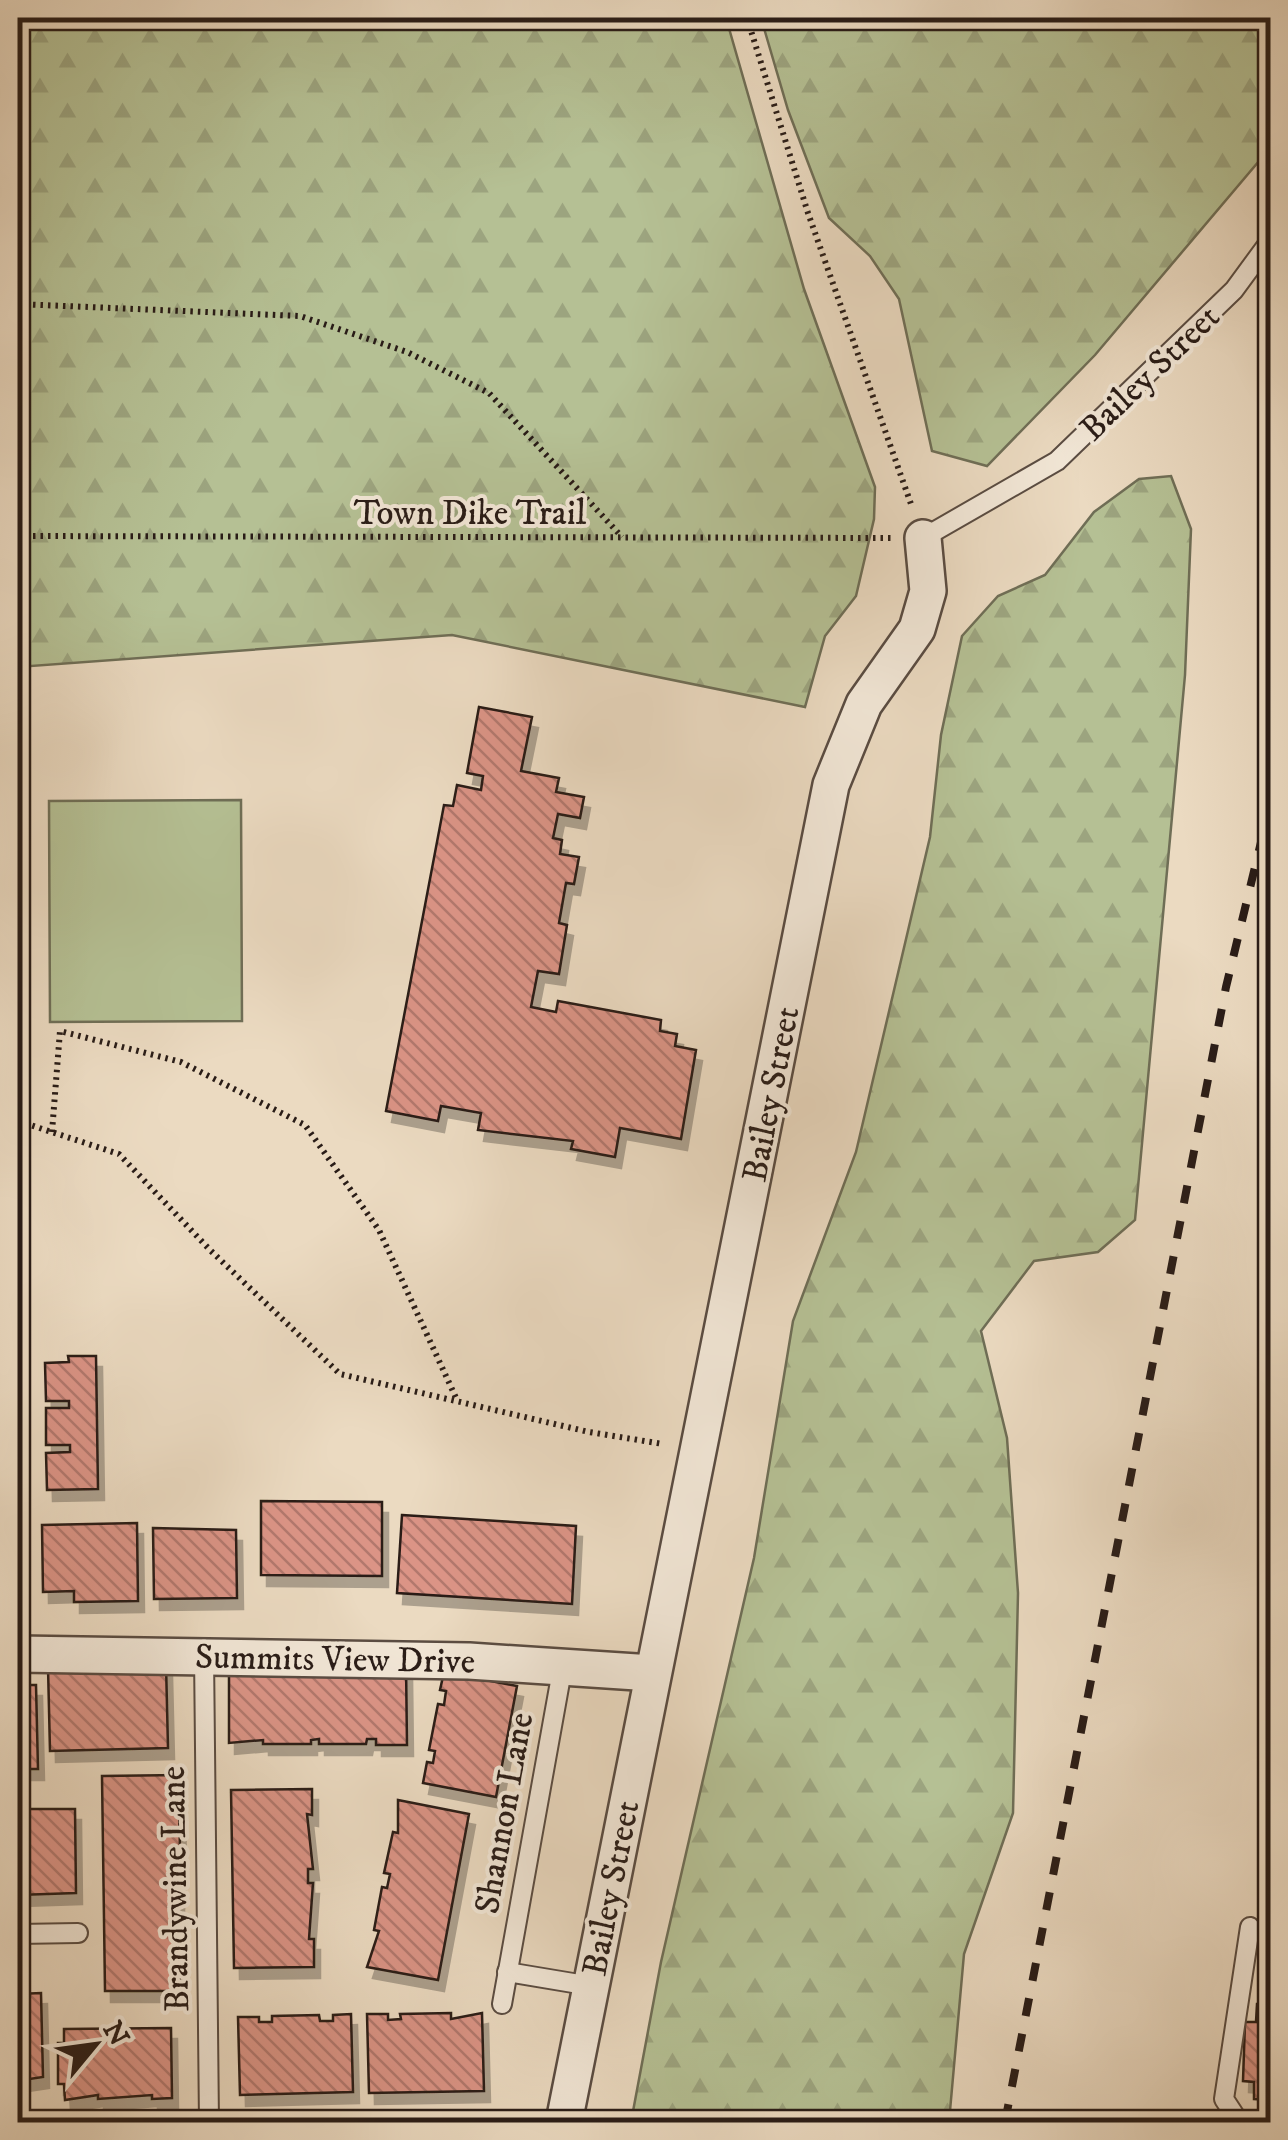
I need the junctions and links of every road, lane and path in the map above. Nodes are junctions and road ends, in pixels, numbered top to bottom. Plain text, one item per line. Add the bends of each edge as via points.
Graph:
1 (748, 18) edge
2 (1270, 241) edge
3 (18, 304) edge
4 (18, 536) edge
5 (622, 538) junction
6 (923, 538) junction
7 (18, 1121) edge
8 (52, 1132) junction
9 (458, 1401) junction
10 (699, 1450) junction
11 (204, 1654) junction
12 (18, 1655) edge
13 (563, 1665) junction
14 (652, 1673) junction
15 (1250, 1927) dead end
16 (78, 1933) dead end
17 (18, 1934) edge
18 (507, 1972) junction
19 (591, 1986) junction
20 (502, 2004) dead end
21 (209, 2122) edge
22 (564, 2122) edge
23 (1239, 2122) edge

1 - 6 path via 808,213
2 - 6 lane, Bailey Street via 1234,290 1057,461
3 - 5 path via 300,316 407,352 489,393
4 - 5 path, Town Dike Trail
5 - 6 path, Town Dike Trail
6 - 10 street, Bailey Street via 928,591 917,629 864,704 831,785
7 - 8 path
8 - 9 path via 120,1154 340,1374
8 - 9 path via 60,1031 181,1062 305,1124 380,1230
9 - 10 path
10 - 14 street, Bailey Street
11 - 12 street, Summits View Drive
11 - 13 street, Summits View Drive
11 - 21 lane, Brandywine Lane
13 - 14 street, Summits View Drive
13 - 18 lane, Shannon Lane
14 - 19 street, Bailey Street
15 - 23 lane via 1224,2098
16 - 17 lane
18 - 19 lane
18 - 20 lane, Shannon Lane
19 - 22 street, Bailey Street

